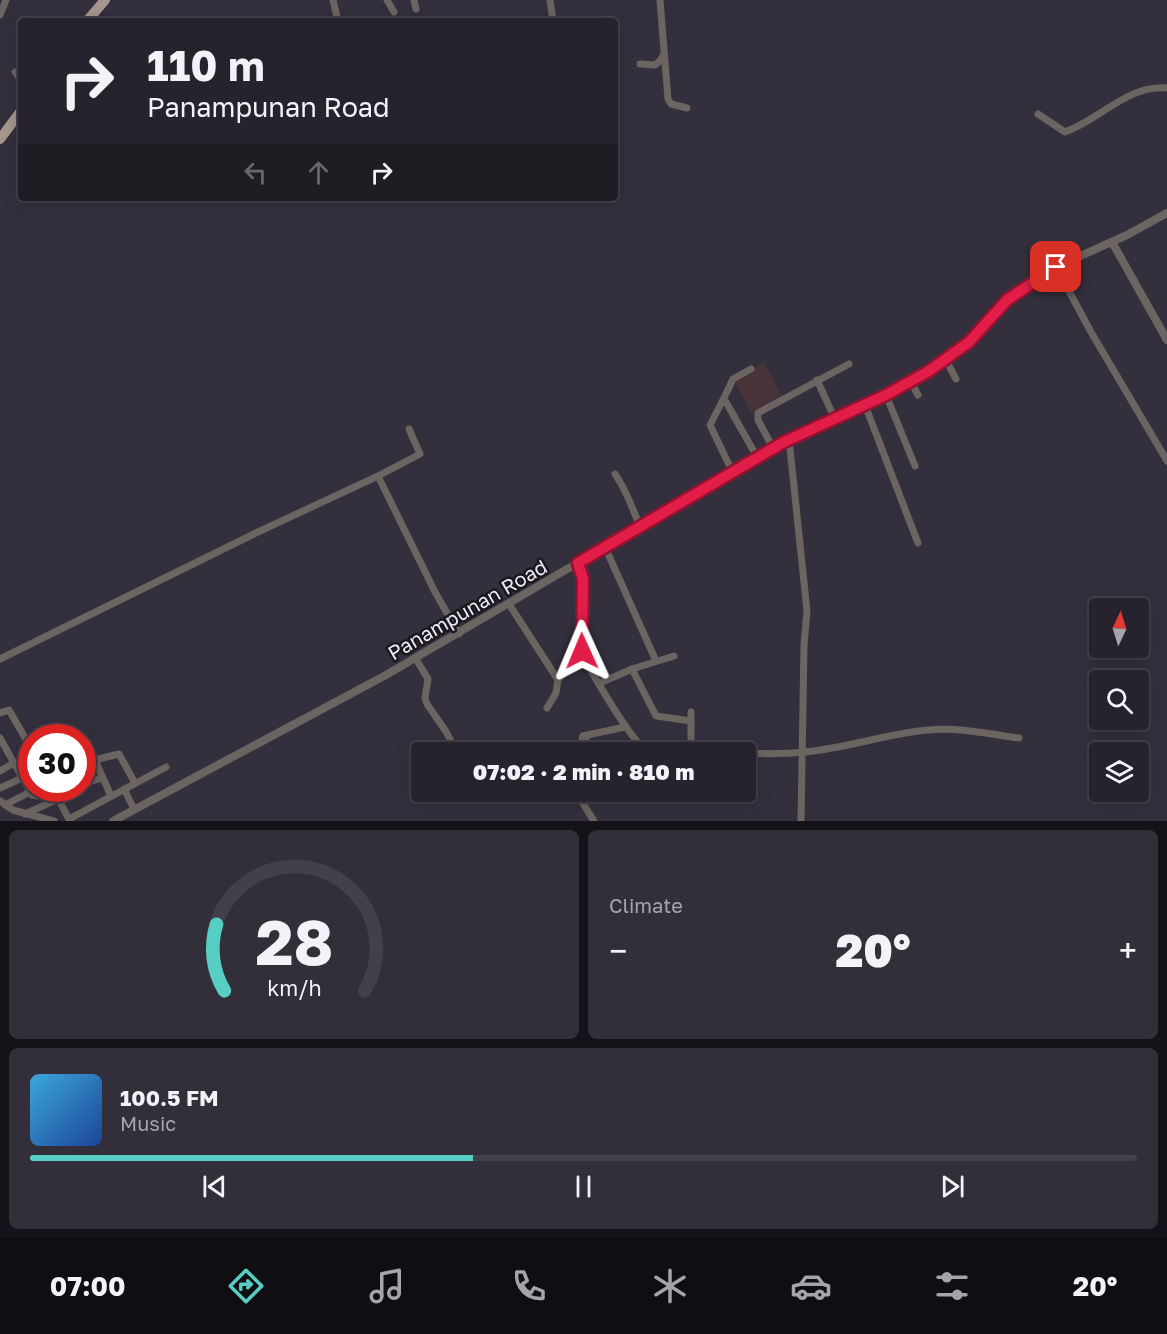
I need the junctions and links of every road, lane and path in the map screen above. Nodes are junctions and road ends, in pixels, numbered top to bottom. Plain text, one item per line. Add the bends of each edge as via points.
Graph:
1 (6, 0) edge
2 (105, 0) edge
3 (333, 0) edge
4 (387, 0) edge
5 (414, 0) edge
6 (550, 0) edge
7 (660, 0) edge
8 (416, 9) dead end
9 (394, 12) dead end
10 (0, 15) edge
11 (90, 18) edge
12 (336, 18) edge
13 (553, 18) edge
14 (664, 54) junction
15 (640, 64) dead end
16 (15, 72) dead end
17 (18, 76) edge
18 (1167, 88) edge
19 (687, 108) dead end
20 (1038, 114) dead end
21 (18, 115) edge
22 (0, 138) edge
23 (1167, 213) edge
24 (1112, 242) junction
25 (1056, 267) junction
26 (1167, 340) edge
27 (946, 360) junction
28 (849, 364) dead end
29 (751, 369) dead end
30 (956, 379) dead end
31 (817, 380) junction
32 (911, 382) junction
33 (886, 395) junction
34 (918, 395) dead end
35 (723, 400) junction
36 (865, 405) junction
37 (835, 419) junction
38 (409, 429) dead end
39 (789, 439) junction
40 (773, 448) junction
41 (758, 457) junction
42 (1167, 461) edge
43 (915, 466) dead end
44 (732, 471) junction
45 (615, 474) dead end
46 (378, 476) junction
47 (640, 526) junction
48 (918, 543) dead end
49 (605, 547) junction
50 (578, 563) junction
51 (508, 604) junction
52 (459, 634) junction
53 (582, 651) junction
54 (674, 656) dead end
55 (0, 659) edge
56 (416, 659) junction
57 (656, 661) junction
58 (632, 669) junction
59 (558, 680) junction
60 (600, 683) junction
61 (547, 708) dead end
62 (691, 712) dead end
63 (0, 713) edge
64 (691, 721) junction
65 (18, 726) edge
66 (625, 727) junction
67 (583, 736) junction
68 (0, 738) edge
69 (1019, 738) dead end
70 (451, 742) edge
71 (581, 742) edge
72 (587, 742) edge
73 (638, 742) edge
74 (691, 742) edge
75 (3, 750) edge
76 (756, 752) edge
77 (802, 752) junction
78 (96, 760) edge
79 (15, 763) junction
80 (96, 763) edge
81 (166, 766) dead end
82 (18, 769) edge
83 (0, 771) edge
84 (102, 778) junction
85 (18, 780) edge
86 (96, 780) edge
87 (135, 783) junction
88 (0, 788) edge
89 (124, 789) junction
90 (111, 796) junction
91 (18, 797) edge
92 (41, 802) edge
93 (59, 802) edge
94 (582, 802) edge
95 (3, 803) edge
96 (134, 809) junction
97 (25, 814) junction
98 (69, 820) edge
99 (116, 820) edge
100 (54, 821) edge
101 (594, 821) edge
102 (801, 821) edge

1 - 10 street
2 - 11 main road
3 - 12 street
4 - 9 street
5 - 8 street
6 - 13 street
7 - 14 street
14 - 15 street via 655,65
14 - 19 street via 668,99 671,104
16 - 17 street
18 - 20 street via 1136,93 1065,132
21 - 22 main road
23 - 24 street, Panampunan Road
24 - 25 street, Panampunan Road
24 - 26 street
25 - 27 street, Panampunan Road via 1007,300 969,342
25 - 42 street
27 - 30 street
27 - 32 street, Panampunan Road
28 - 31 street
29 - 35 street via 733,379
31 - 37 street
31 - 40 street via 758,413
32 - 33 street, Panampunan Road
32 - 34 street
33 - 36 street, Panampunan Road
33 - 43 street
35 - 41 street
35 - 44 street via 710,425
36 - 37 street, Panampunan Road
36 - 48 street
37 - 39 street, Panampunan Road
38 - 46 street via 420,454
39 - 40 street, Panampunan Road
39 - 77 street via 807,611
40 - 41 street, Panampunan Road
41 - 44 street, Panampunan Road
44 - 47 street, Panampunan Road
45 - 47 street via 629,496
46 - 52 street
46 - 55 street
47 - 49 street, Panampunan Road
49 - 50 street, Panampunan Road
49 - 57 street
50 - 51 street, Panampunan Road
50 - 53 street via 583,579
51 - 52 street, Panampunan Road
51 - 59 street
52 - 56 street, Panampunan Road
53 - 59 street
53 - 60 street
54 - 57 street
56 - 70 street via 428,679 427,704
56 - 96 street, Panampunan Road
57 - 58 street
58 - 60 street
58 - 64 street via 656,716
59 - 61 street
60 - 66 street
62 - 64 street
63 - 65 street via 9,710
64 - 74 street
66 - 67 street
66 - 73 street
67 - 71 street
67 - 72 street
68 - 75 street
69 - 77 street via 957,729 929,730
75 - 79 street
76 - 77 street
77 - 102 street
78 - 87 street via 119,754
79 - 82 street
79 - 83 street
80 - 84 street
81 - 87 street
84 - 86 street
84 - 90 street
85 - 88 street
87 - 89 street
89 - 90 street
89 - 96 street
90 - 98 street
91 - 95 street
92 - 97 street
93 - 98 street
94 - 101 street
95 - 97 street
96 - 99 street, Panampunan Road
97 - 100 street

